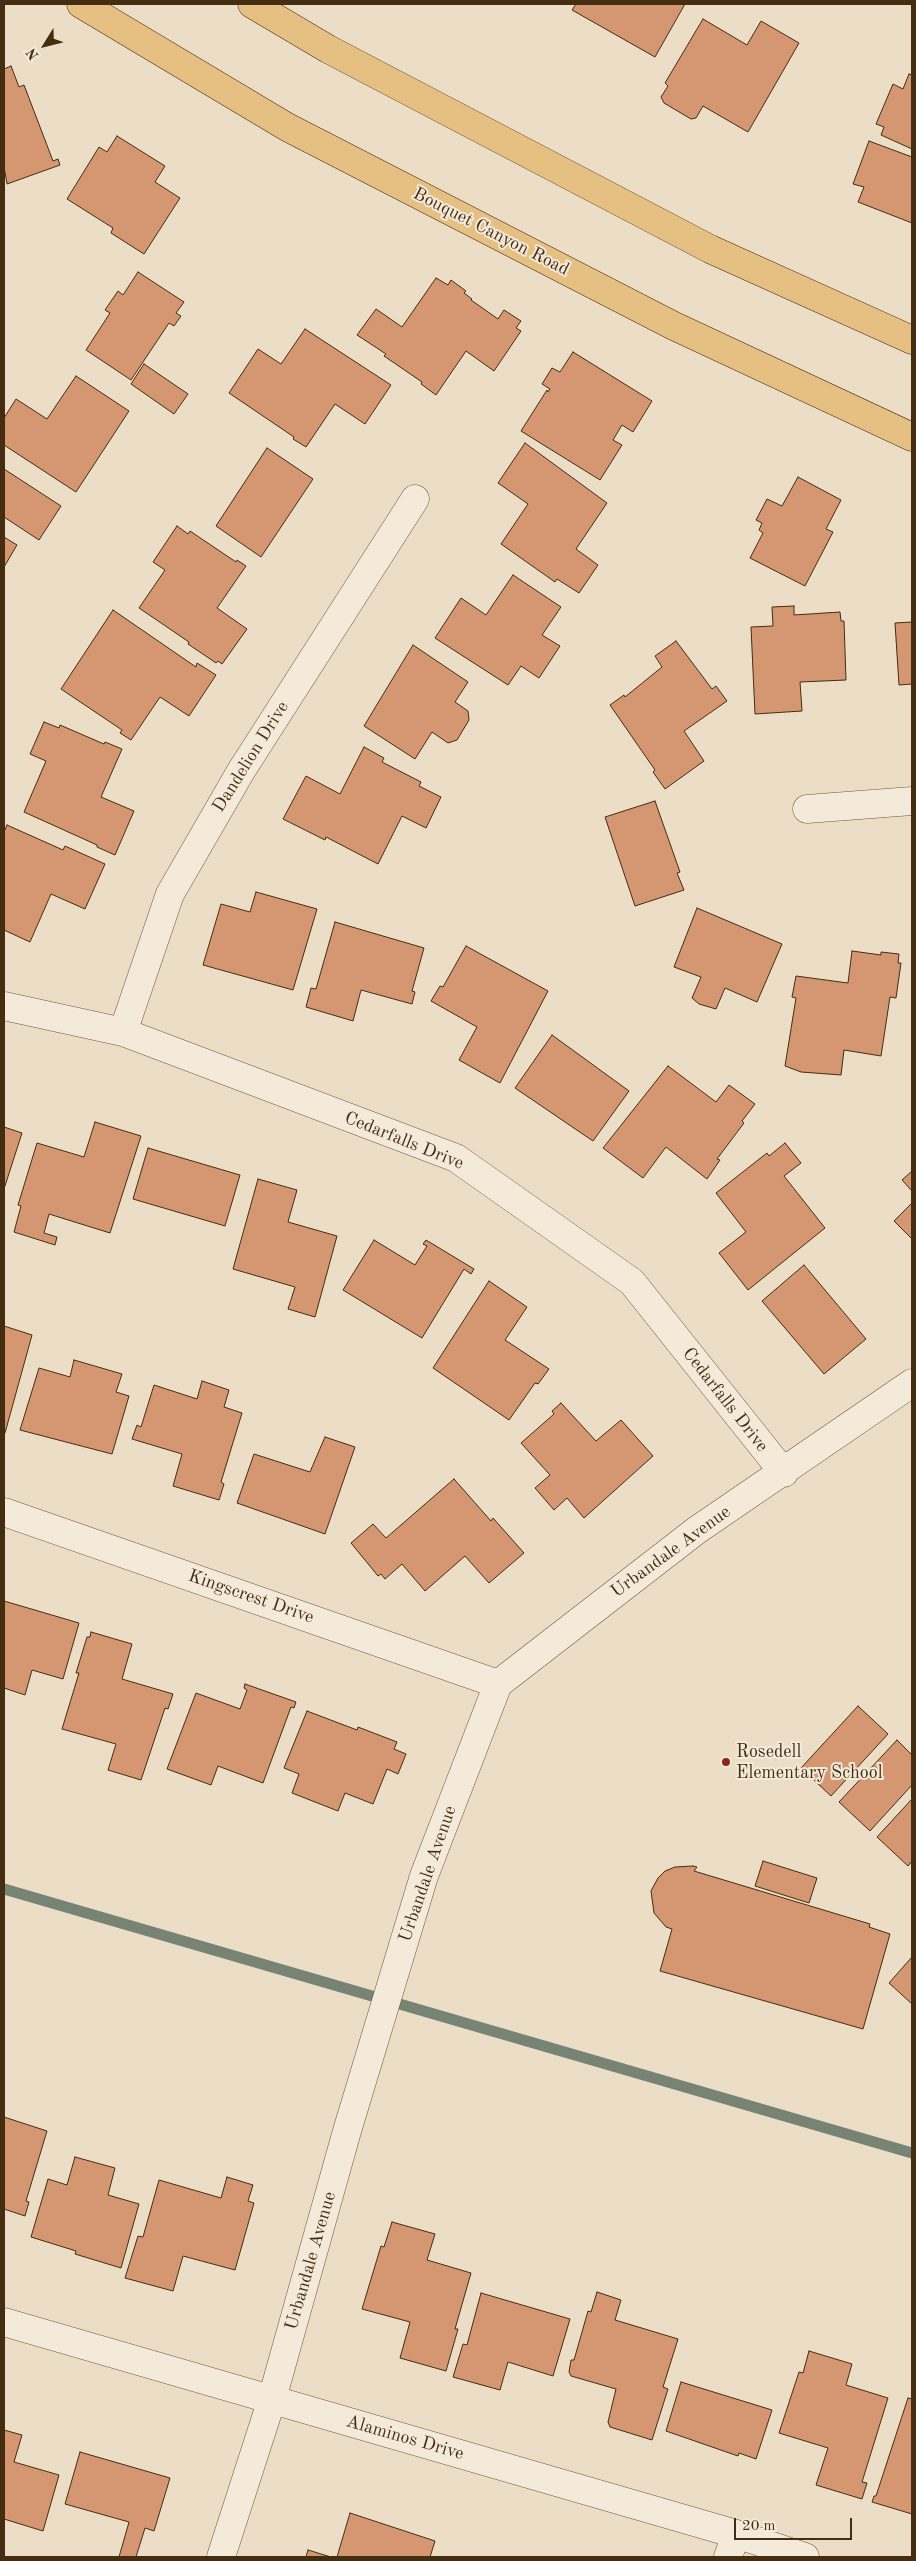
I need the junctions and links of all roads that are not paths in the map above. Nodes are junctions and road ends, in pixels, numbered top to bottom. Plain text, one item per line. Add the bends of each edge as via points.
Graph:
1 (82, 4) edge
2 (252, 4) edge
3 (912, 340) edge
4 (912, 437) edge
5 (415, 499) dead end
6 (912, 801) edge
7 (807, 809) dead end
8 (4, 1006) edge
9 (123, 1032) junction
10 (912, 1384) edge
11 (784, 1473) junction
12 (4, 1512) edge
13 (498, 1684) junction
14 (4, 2322) edge
15 (272, 2399) junction
16 (732, 2546) edge
17 (221, 2557) edge
18 (805, 2557) edge

1 - 4 main road, Bouquet Canyon Road via 295,131 674,326
2 - 3 main road via 328,49 710,249
5 - 9 street, Dandelion Drive via 241,771 170,894
6 - 7 street
8 - 9 street, Cedarfalls Drive
9 - 11 street, Cedarfalls Drive via 456,1158 632,1282
10 - 11 street, Urbandale Avenue
11 - 13 street, Urbandale Avenue via 697,1530
12 - 13 street, Kingscrest Drive
13 - 15 street, Urbandale Avenue via 424,1876 347,2131
14 - 15 street, Alaminos Drive
15 - 16 street, Alaminos Drive
15 - 17 street, Urbandale Avenue
16 - 18 street, Alaminos Drive

